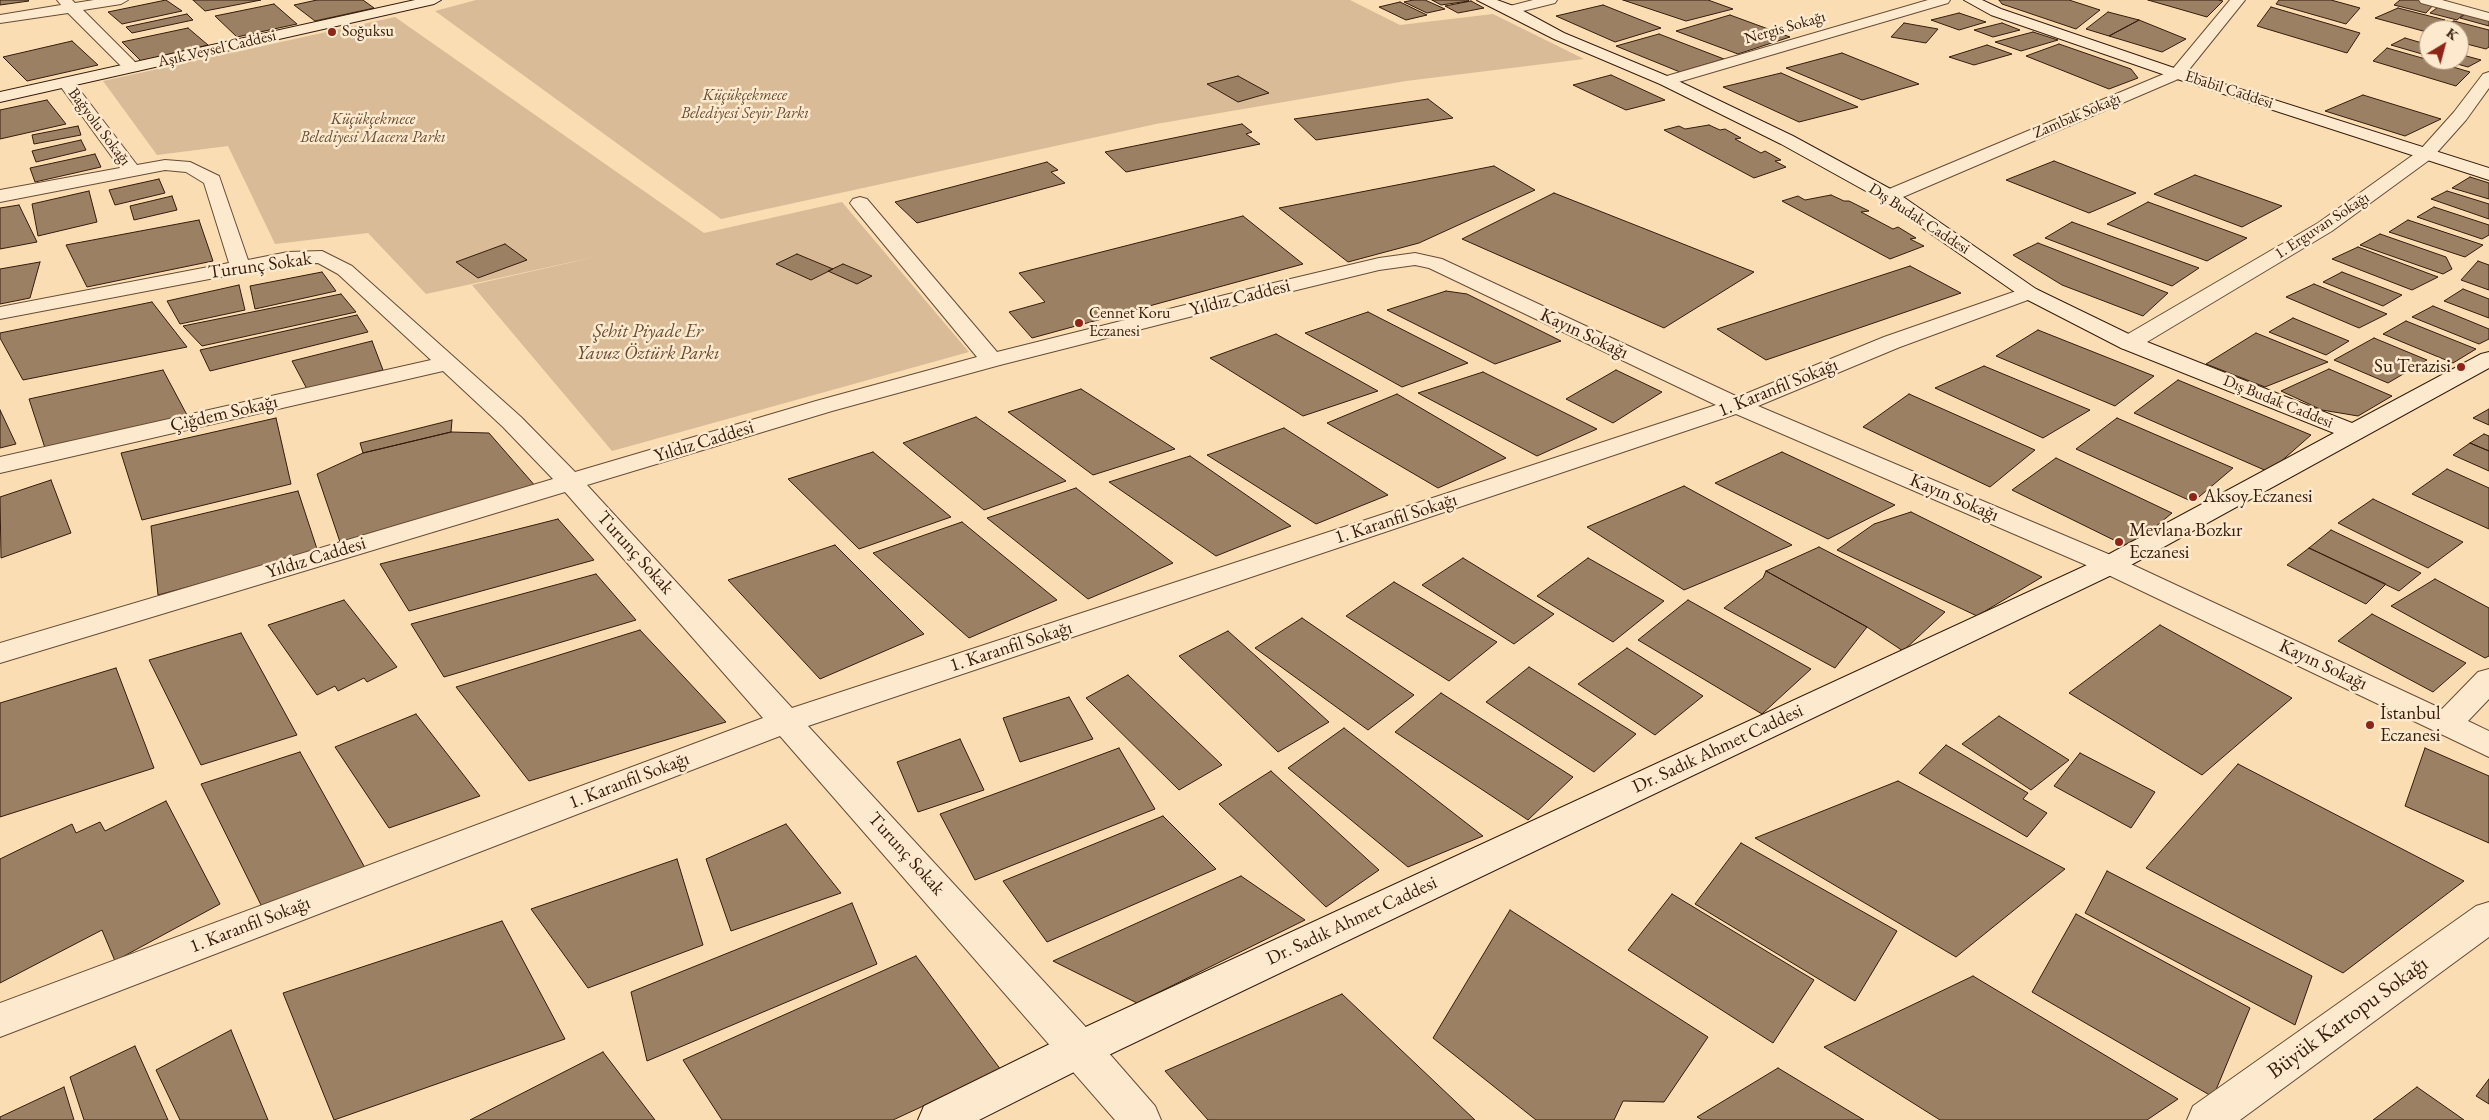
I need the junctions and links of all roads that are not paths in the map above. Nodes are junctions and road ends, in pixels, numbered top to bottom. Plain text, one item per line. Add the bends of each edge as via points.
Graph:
1 (121, 0) edge
2 (434, 0) edge
3 (1484, 0) edge
4 (1550, 0) edge
5 (1944, 0) edge
6 (1971, 0) edge
7 (2238, 0) edge
8 (2426, 0) edge
9 (2483, 0) edge
10 (69, 4) edge
11 (1511, 10) junction
12 (2474, 13) junction
13 (2489, 17) edge
14 (0, 19) edge
15 (132, 68) junction
16 (2177, 74) junction
17 (2489, 77) edge
18 (1666, 81) junction
19 (66, 83) junction
20 (0, 97) edge
21 (2426, 154) junction
22 (132, 171) junction
23 (2489, 174) edge
24 (0, 196) edge
25 (1889, 196) junction
26 (860, 203) dead end
27 (1415, 259) joint
28 (240, 267) junction
29 (2029, 293) junction
30 (0, 313) edge
31 (2129, 344) junction
32 (2489, 359) edge
33 (992, 360) junction
34 (448, 363) junction
35 (1737, 406) junction
36 (2355, 433) junction
37 (0, 465) edge
38 (570, 482) junction
39 (2110, 565) junction
40 (0, 653) edge
41 (2489, 680) edge
42 (787, 721) junction
43 (2446, 723) junction
44 (2489, 745) edge
45 (2489, 917) edge
46 (0, 1020) edge
47 (1080, 1049) junction
48 (938, 1120) edge
49 (1141, 1120) edge
50 (2207, 1120) edge

1 - 10 street
2 - 15 street, Aşık Veysel Caddesi
3 - 11 street, Dış Budak Caddesi
4 - 11 street
5 - 18 street, Nergis Sokağı
6 - 16 street, Ebabil Caddesi via 1996,12
7 - 16 street, Zambak Sokağı
8 - 12 street
9 - 12 street
10 - 14 street
10 - 15 street
11 - 18 street, Dış Budak Caddesi via 1559,36
12 - 13 street
15 - 19 street, Aşık Veysel Caddesi
16 - 21 street, Ebabil Caddesi
16 - 25 street, Zambak Sokağı
17 - 21 street, 1. Erguvan Sokağı
18 - 25 street, Dış Budak Caddesi via 1787,140
19 - 20 street, Aşık Veysel Caddesi
19 - 22 street, Bağyolu Sokağı
21 - 23 street, Ebabil Caddesi
21 - 31 street, 1. Erguvan Sokağı via 2325,227
22 - 24 street
22 - 28 street via 165,165 190,167 212,180
25 - 29 street, Dış Budak Caddesi
26 - 33 street
27 - 33 street, Yıldız Caddesi via 1360,268
27 - 35 street, Kayın Sokağı via 1435,263
28 - 30 street, Turunç Sokak
28 - 34 street, Turunç Sokak via 288,258 322,257 344,270
29 - 31 street, Dış Budak Caddesi
29 - 35 street, 1. Karanfil Sokağı via 1892,342
31 - 36 street, Dış Budak Caddesi
32 - 36 street, Dr. Sadık Ahmet Caddesi
33 - 38 street, Yıldız Caddesi
34 - 37 street, Çiğdem Sokağı
34 - 38 street, Turunç Sokak
35 - 39 street, Kayın Sokağı
35 - 42 street, 1. Karanfil Sokağı
36 - 39 street, Dr. Sadık Ahmet Caddesi
38 - 40 street, Yıldız Caddesi
38 - 42 street, Turunç Sokak
39 - 43 street, Kayın Sokağı
39 - 47 street, Dr. Sadık Ahmet Caddesi
41 - 43 street
42 - 46 street, 1. Karanfil Sokağı
42 - 47 street, Turunç Sokak
43 - 44 street, Kayın Sokağı
45 - 50 street, Büyük Kartopu Sokağı
47 - 48 street, Dr. Sadık Ahmet Caddesi
47 - 49 street, Turunç Sokak

